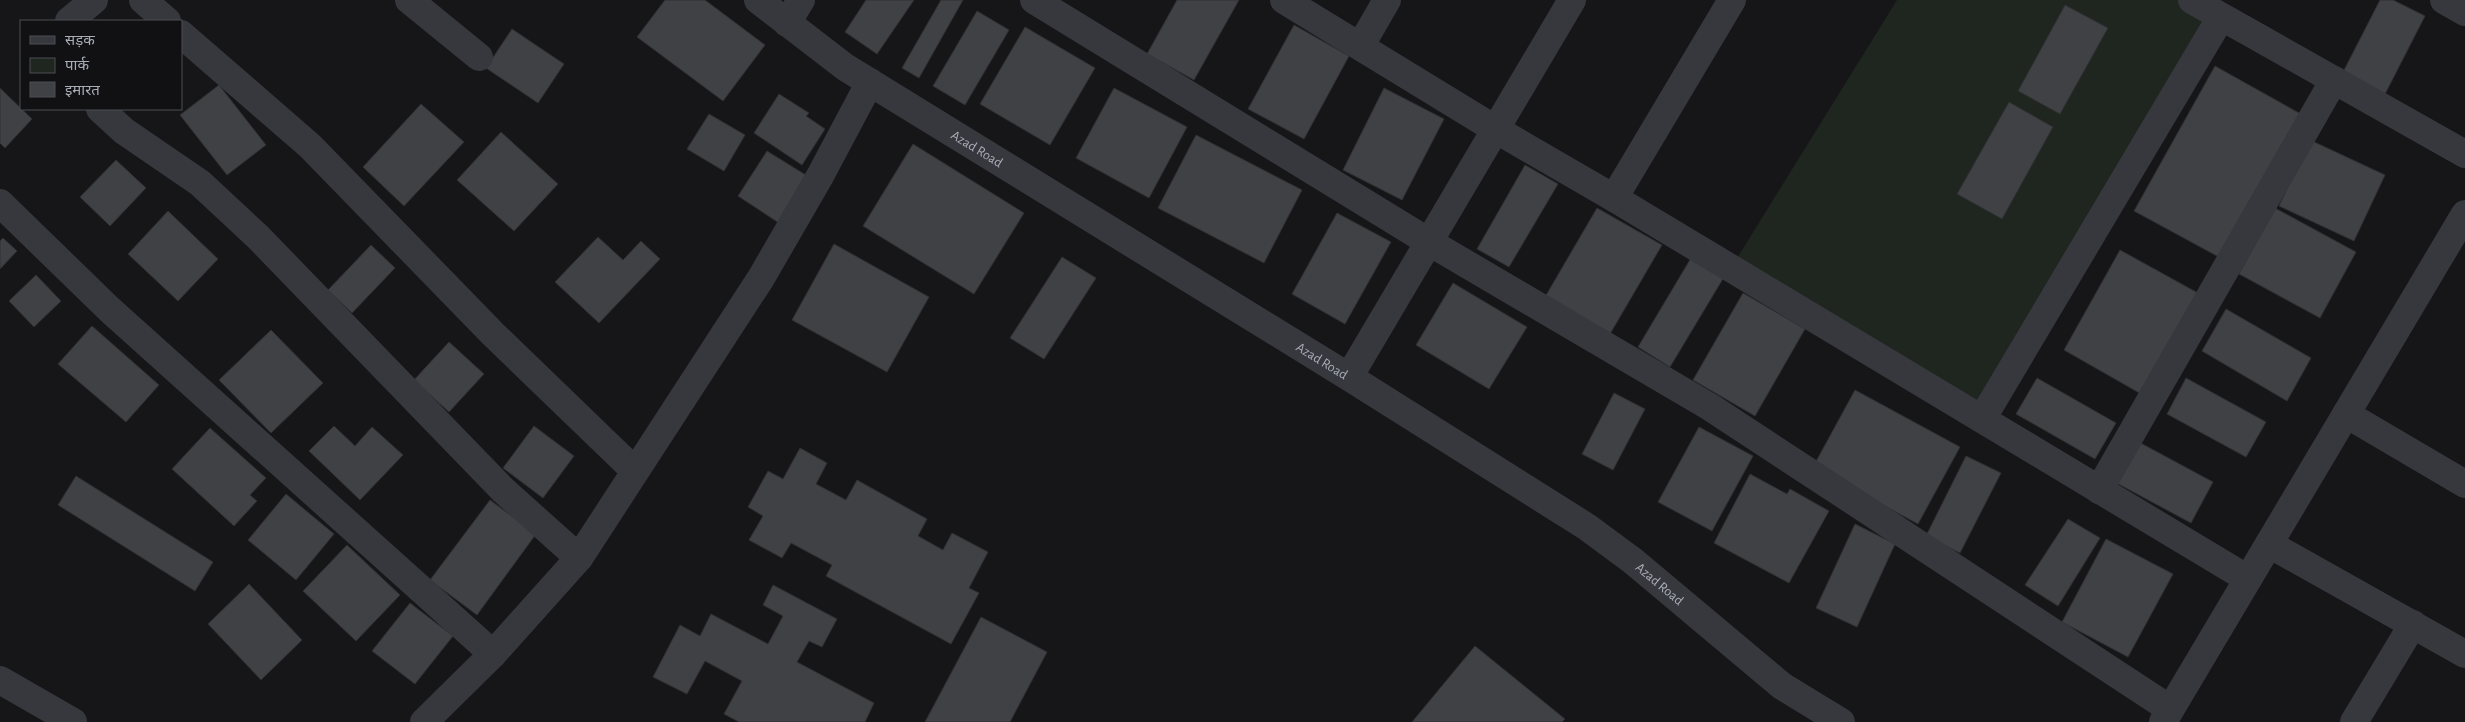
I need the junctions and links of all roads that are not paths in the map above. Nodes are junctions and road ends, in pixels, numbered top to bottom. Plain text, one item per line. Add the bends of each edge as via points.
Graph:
1 (94, 0) edge
2 (143, 0) edge
3 (409, 0) edge
4 (758, 0) edge
5 (801, 0) edge
6 (1034, 0) edge
7 (1284, 0) edge
8 (1387, 0) edge
9 (1572, 0) edge
10 (1732, 0) edge
11 (2192, 0) edge
12 (2444, 0) edge
13 (2465, 12) edge
14 (2222, 17) junction
15 (70, 20) edge
16 (166, 20) edge
17 (787, 23) junction
18 (182, 35) edge
19 (1361, 46) junction
20 (479, 56) dead end
21 (2334, 80) junction
22 (870, 82) junction
23 (101, 110) edge
24 (1495, 129) junction
25 (2465, 154) edge
26 (1614, 198) junction
27 (0, 203) edge
28 (2465, 214) edge
29 (1429, 242) junction
30 (1349, 377) junction
31 (2346, 414) junction
32 (1982, 419) junction
33 (635, 471) junction
34 (2465, 484) edge
35 (2099, 490) junction
36 (2269, 544) junction
37 (579, 558) junction
38 (2248, 579) junction
39 (2413, 624) junction
40 (493, 654) junction
41 (2465, 654) edge
42 (0, 680) edge
43 (2167, 716) edge
44 (73, 722) edge
45 (424, 722) edge
46 (1841, 722) edge
47 (2354, 722) edge

1 - 15 street
2 - 16 street
3 - 20 street
4 - 17 street, Azad Road
5 - 17 street
6 - 29 street
7 - 19 street
8 - 19 street
9 - 24 street
10 - 26 street
11 - 14 street
12 - 13 street
14 - 21 street
14 - 32 street
17 - 22 street, Azad Road
18 - 33 street via 310,146 493,334
19 - 24 street
21 - 25 street
21 - 35 street
22 - 30 street, Azad Road
22 - 33 street via 761,278
23 - 37 street via 124,130 200,183 258,237 503,490
24 - 26 street
24 - 29 street
26 - 32 street
27 - 40 street via 109,309
28 - 31 street
29 - 30 street
29 - 43 street via 1710,407
30 - 46 street, Azad Road via 1587,528 1648,573 1782,686
31 - 34 street
31 - 36 street
32 - 35 street
33 - 37 street
35 - 38 street
36 - 38 street
36 - 39 street
37 - 40 street
38 - 43 street
39 - 41 street
39 - 47 street
40 - 45 street
42 - 44 street

